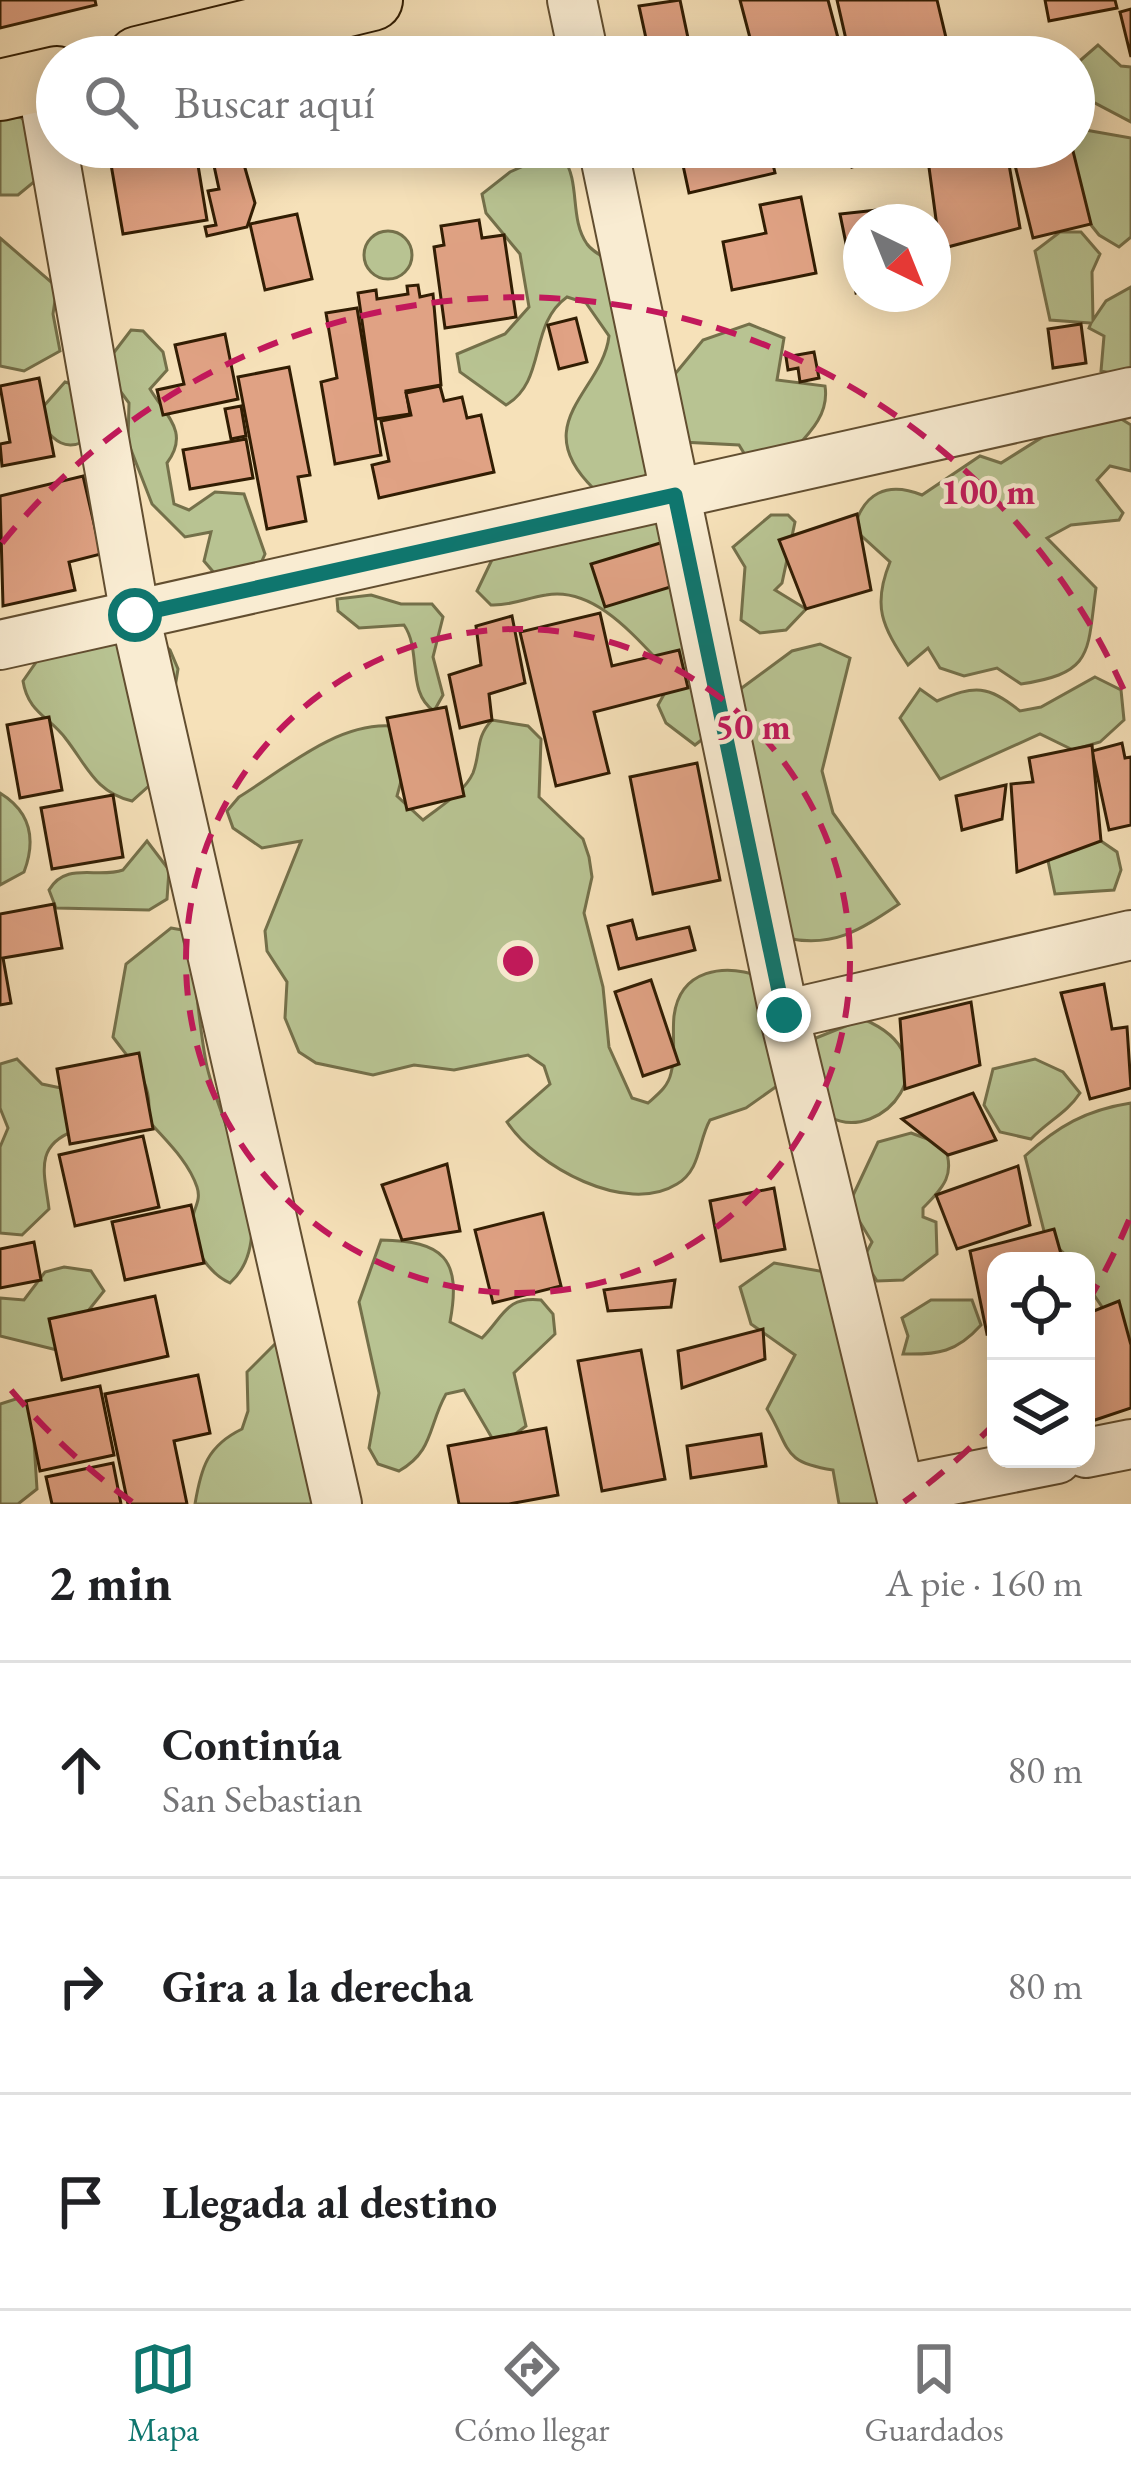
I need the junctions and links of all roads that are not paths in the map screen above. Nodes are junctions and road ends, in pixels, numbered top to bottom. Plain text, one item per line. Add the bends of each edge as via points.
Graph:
1 (371, 0) edge
2 (572, 0) edge
3 (223, 36) edge
4 (580, 36) edge
5 (49, 168) edge
6 (607, 168) edge
7 (1131, 392) edge
8 (675, 495) junction
9 (135, 615) junction
10 (0, 645) edge
11 (1131, 935) edge
12 (784, 1015) junction
13 (1131, 1444) edge
14 (1095, 1451) edge
15 (1020, 1468) edge
16 (902, 1497) edge
17 (337, 1504) edge

1 - 3 main road
2 - 4 street
5 - 9 street
6 - 8 street
7 - 8 street
8 - 9 street
8 - 12 street
9 - 10 street
9 - 17 street
11 - 12 street
12 - 16 street
13 - 14 street
15 - 16 street

